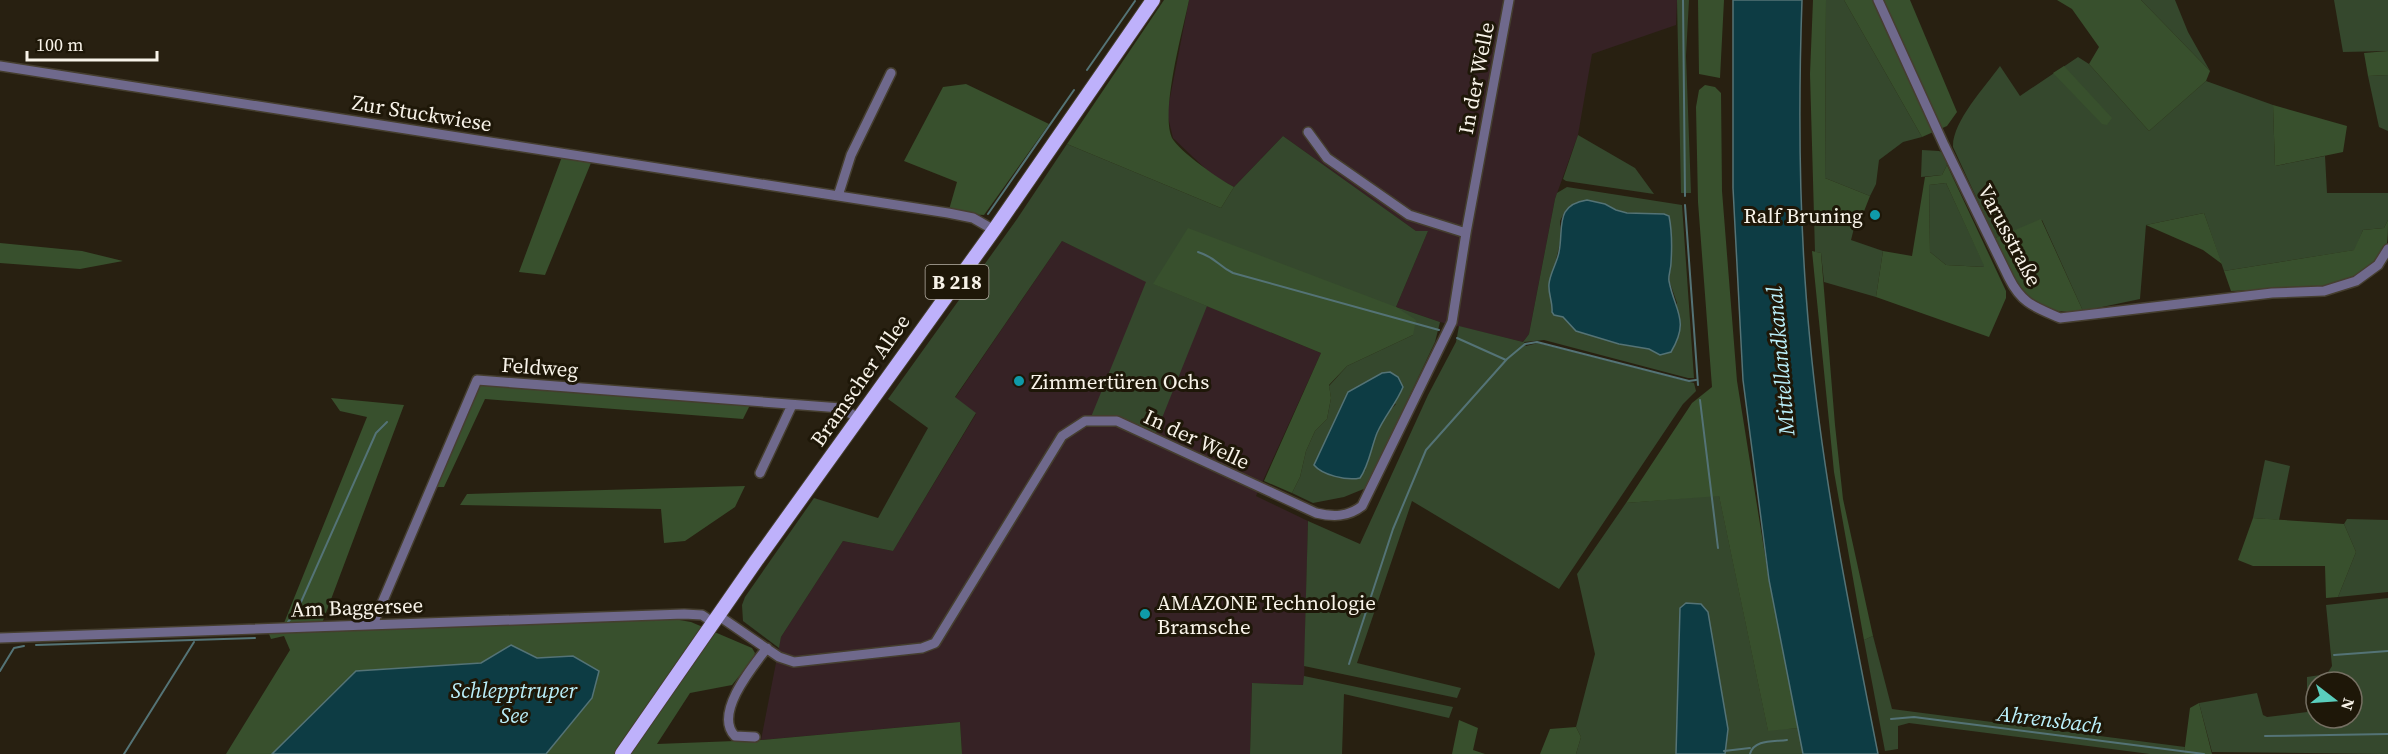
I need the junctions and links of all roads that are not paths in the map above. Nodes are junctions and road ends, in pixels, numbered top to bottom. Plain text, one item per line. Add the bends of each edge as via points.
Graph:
1 (1153, 0) edge
2 (1509, 0) edge
3 (1878, 0) edge
4 (0, 66) edge
5 (891, 73) dead end
6 (1308, 132) dead end
7 (838, 196) junction
8 (994, 230) junction
9 (1466, 233) junction
10 (2388, 249) edge
11 (792, 405) junction
12 (860, 419) junction
13 (760, 473) dead end
14 (717, 619) junction
15 (373, 624) junction
16 (0, 638) edge
17 (767, 648) junction
18 (755, 737) dead end
19 (622, 754) edge

1 - 8 main road, Bramscher Allee / B 218
2 - 9 street, In der Welle
3 - 10 street, Varusstraße via 2017,293 2031,305 2060,318 2272,293 2324,291 2356,281 2378,265
4 - 7 street, Zur Stuckwiese
5 - 7 street via 850,154
6 - 9 street via 1327,158 1409,215
7 - 8 street, Zur Stuckwiese via 973,218
8 - 12 main road, Bramscher Allee / B 218
9 - 17 street, In der Welle via 1452,322 1362,506 1355,512 1331,517 1316,513 1117,422 1085,421 1062,436 935,643 922,648 794,662
11 - 12 street, Feldweg via 841,408
11 - 13 street
11 - 15 street, Feldweg via 477,380
12 - 14 main road, Bramscher Allee / B 218
14 - 15 street, Am Baggersee via 684,614
14 - 17 street, In der Welle
14 - 19 main road, Bramscher Allee / B 218
15 - 16 street, Am Baggersee
17 - 18 street via 739,686 729,719 735,736

